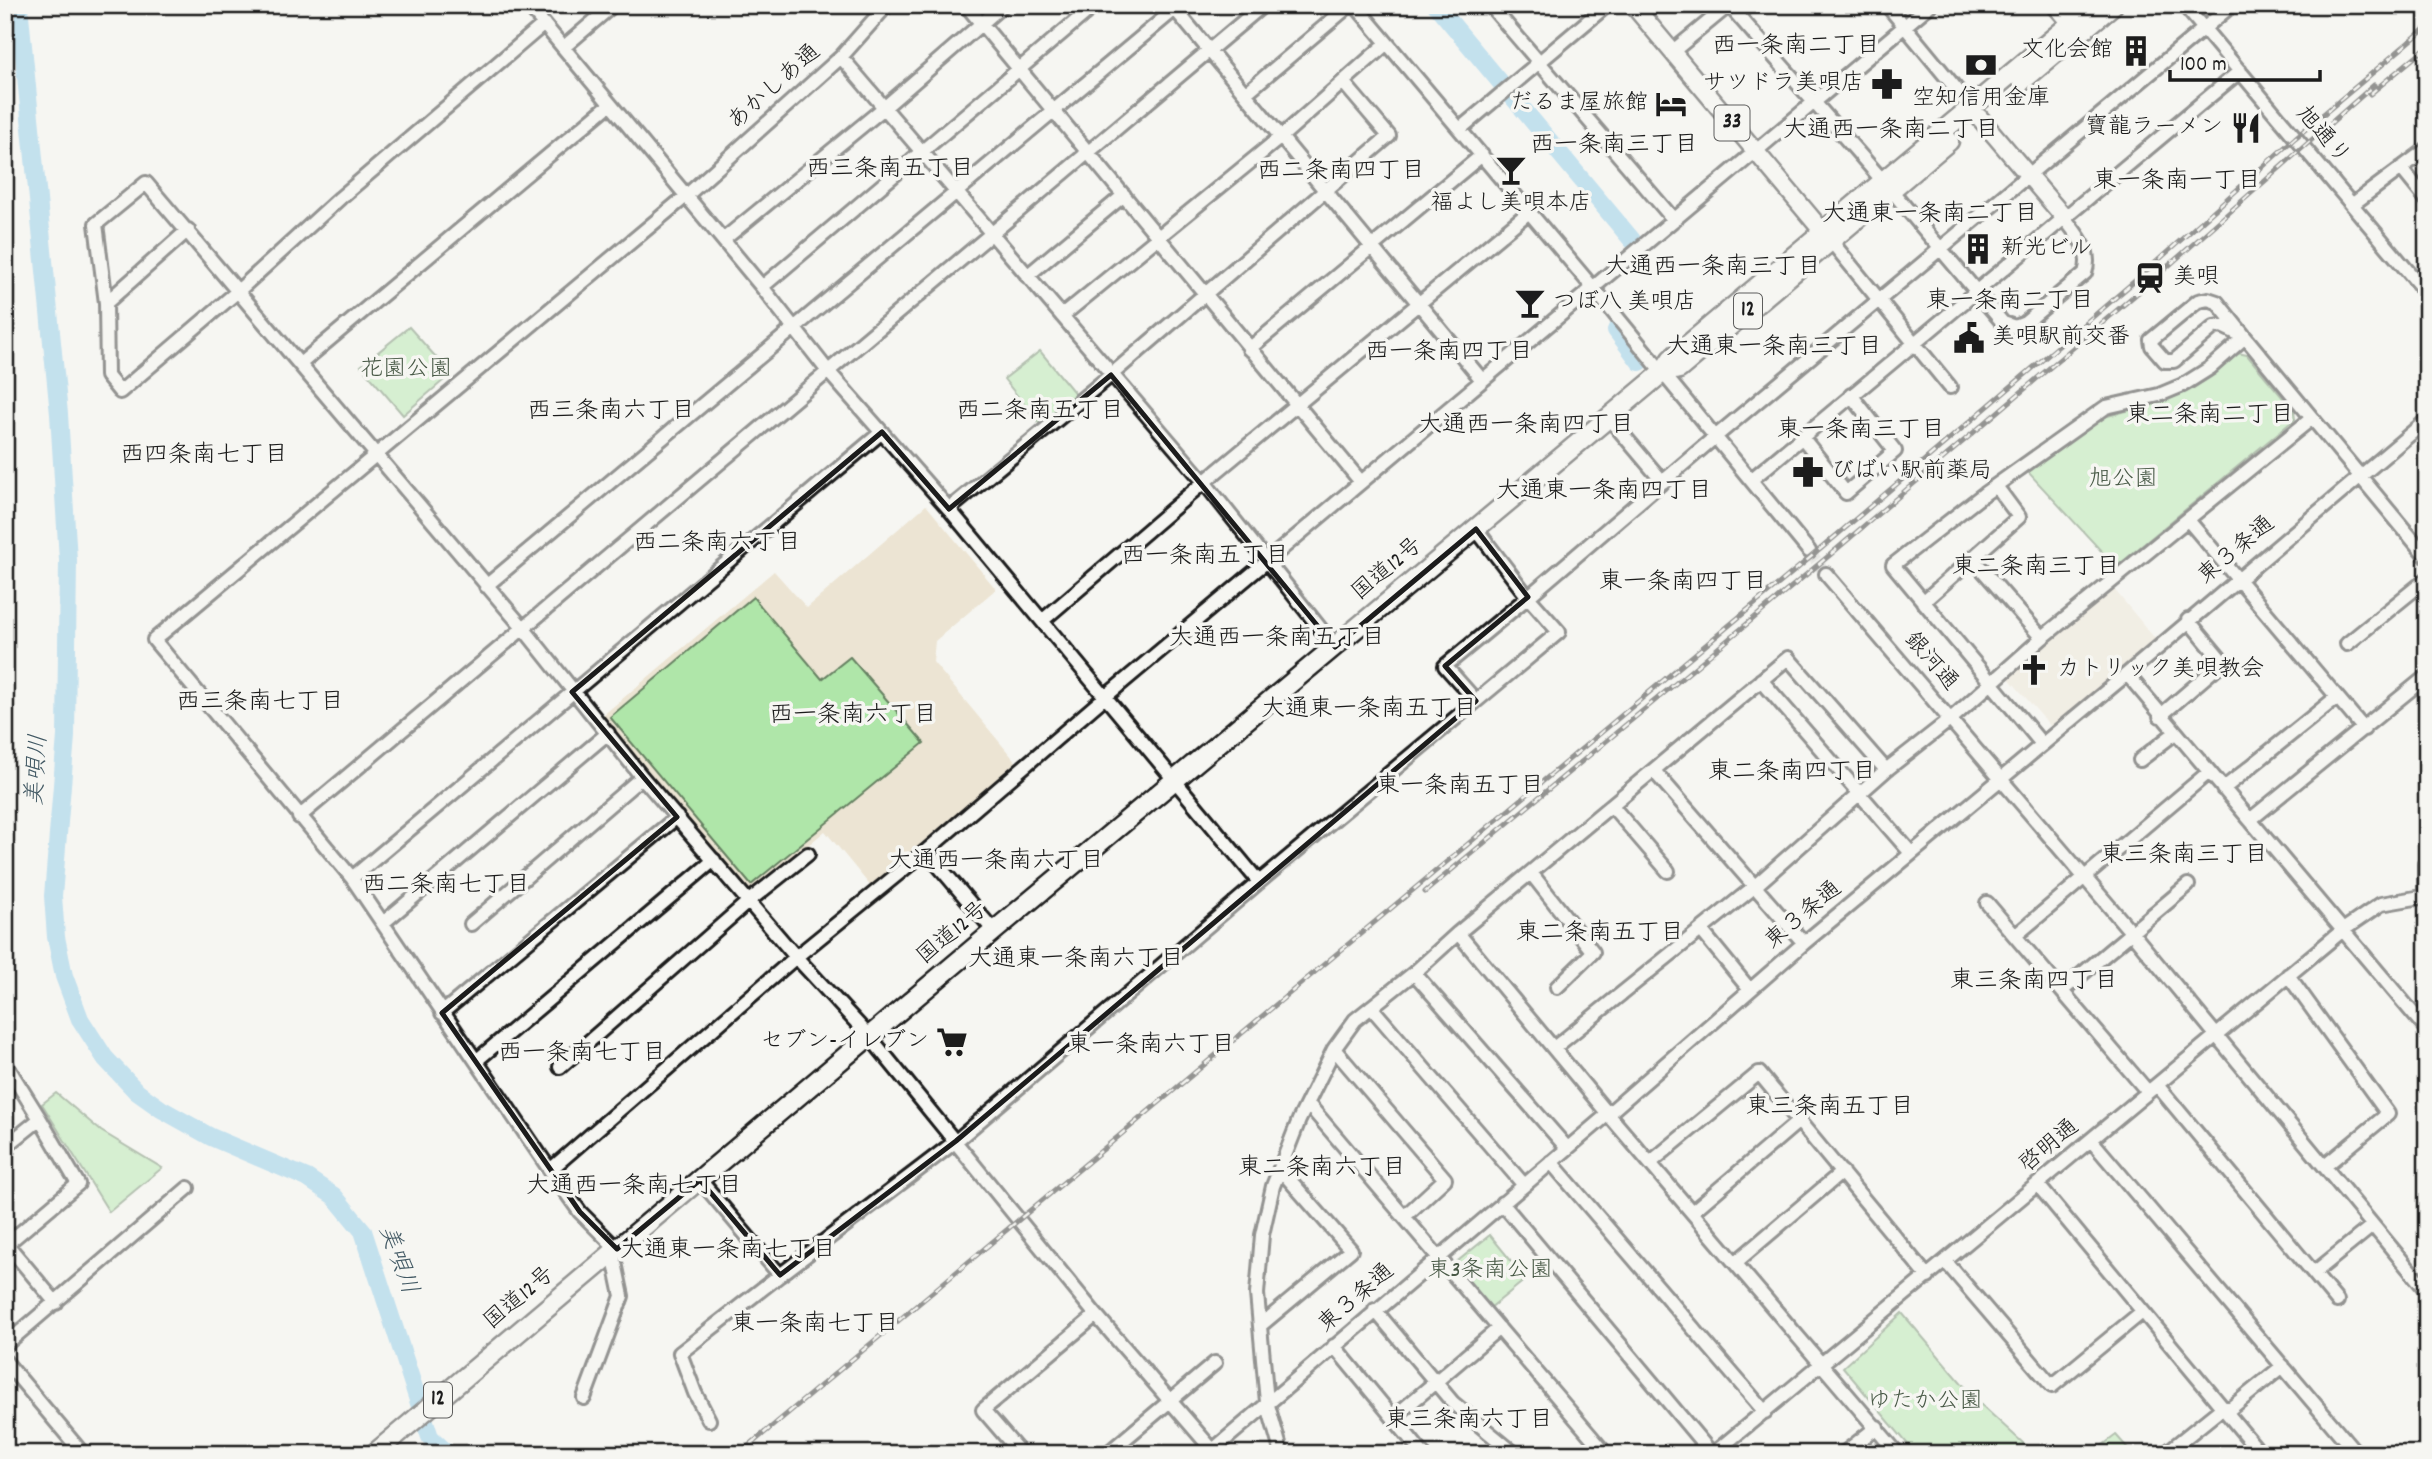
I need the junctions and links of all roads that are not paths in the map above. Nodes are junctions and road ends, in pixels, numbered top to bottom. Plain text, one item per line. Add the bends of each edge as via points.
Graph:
1 (528, 5) edge
2 (613, 5) edge
3 (887, 5) edge
4 (966, 5) edge
5 (1003, 5) edge
6 (1095, 5) edge
7 (1263, 5) edge
8 (1352, 5) edge
9 (1490, 5) edge
10 (1606, 5) edge
11 (1633, 5) edge
12 (1729, 5) edge
13 (1887, 5) edge
14 (1930, 5) edge
15 (2053, 5) edge
16 (2093, 5) edge
17 (2112, 5) edge
18 (2185, 5) edge
19 (2232, 5) edge
20 (1173, 7) edge
21 (981, 23) junction
22 (544, 24) junction
23 (2070, 25) junction
24 (1905, 26) junction
25 (2204, 29) junction
26 (1387, 43) junction
27 (564, 47) junction
28 (1210, 50) junction
29 (1672, 52) junction
30 (841, 57) junction
31 (1539, 63) junction
32 (1019, 68) junction
33 (2240, 71) junction
34 (1343, 82) junction
35 (1246, 93) junction
36 (1815, 102) junction
37 (609, 105) junction
38 (885, 107) junction
39 (1054, 110) junction
40 (1975, 112) junction
41 (1460, 129) junction
42 (1282, 136) junction
43 (2427, 149) edge
44 (922, 150) junction
45 (1089, 151) junction
46 (1756, 151) junction
47 (1482, 156) junction
48 (2401, 168) junction
49 (2028, 175) junction
50 (1887, 185) junction
51 (1326, 191) junction
52 (957, 192) junction
53 (1124, 194) junction
54 (686, 196) junction
55 (2427, 200) edge
56 (2353, 204) junction
57 (1529, 212) junction
58 (2063, 216) junction
59 (1674, 220) junction
60 (188, 230) junction
61 (992, 234) junction
62 (1827, 237) junction
63 (1159, 238) junction
64 (723, 240) junction
65 (1371, 247) junction
66 (1941, 249) junction
67 (1027, 276) junction
68 (762, 287) junction
69 (1594, 289) junction
70 (1976, 290) junction
71 (238, 291) junction
72 (2427, 294) edge
73 (1205, 295) junction
74 (1880, 301) junction
75 (106, 303) junction
76 (1418, 305) junction
77 (1062, 316) junction
78 (795, 327) junction
79 (2245, 337) junction
80 (1913, 343) junction
81 (1249, 349) junction
82 (300, 364) junction
83 (827, 370) junction
84 (1662, 373) junction
85 (1111, 375) junction
86 (1482, 380) junction
87 (1950, 387) dead end
88 (1852, 396) junction
89 (1297, 406) junction
90 (1609, 418) junction
91 (2311, 419) junction
92 (2427, 420) edge
93 (882, 432) junction
94 (1715, 437) junction
95 (1802, 437) junction
96 (375, 453) junction
97 (2358, 476) junction
98 (1751, 480) junction
99 (1204, 482) junction
100 (1361, 482) junction
101 (1663, 482) junction
102 (1996, 486) junction
103 (949, 509) junction
104 (2188, 520) junction
105 (1476, 529) junction
106 (1809, 551) tunnel mouth
107 (2427, 557) edge
108 (1973, 559) junction
109 (1267, 561) junction
110 (1826, 573) tunnel mouth
111 (2237, 579) junction
112 (2427, 579) edge
113 (486, 586) junction
114 (1528, 597) junction
115 (1923, 602) junction
116 (2188, 620) junction
117 (1042, 621) junction
118 (524, 629) junction
119 (2042, 638) junction
120 (2347, 643) dead end
121 (1335, 647) junction
122 (2127, 674) junction
123 (2427, 676) edge
124 (1761, 680) junction
125 (1992, 683) junction
126 (572, 692) junction
127 (1105, 697) junction
128 (2337, 697) junction
129 (1476, 701) junction
130 (2161, 716) junction
131 (1951, 719) junction
132 (2364, 729) junction
133 (608, 733) junction
134 (2175, 733) junction
135 (2042, 744) junction
136 (2140, 760) dead end
137 (1886, 770) junction
138 (1654, 771) junction
139 (2209, 772) junction
140 (642, 777) junction
141 (2001, 778) junction
142 (1174, 781) junction
143 (2223, 789) junction
144 (1860, 795) junction
145 (1612, 806) junction
146 (299, 817) junction
147 (677, 817) junction
148 (2250, 820) junction
149 (926, 851) junction
150 (1911, 853) junction
151 (808, 855) dead end
152 (714, 860) junction
153 (2427, 862) edge
154 (1668, 871) dead end
155 (1531, 873) junction
156 (2084, 877) junction
157 (352, 878) junction
158 (1259, 883) junction
159 (2188, 885) dead end
160 (1754, 887) junction
161 (2426, 896) edge
162 (749, 901) junction
163 (1987, 903) dead end
164 (383, 923) junction
165 (471, 923) dead end
166 (1701, 930) junction
167 (2343, 930) junction
168 (994, 932) junction
169 (1458, 933) junction
170 (2132, 933) junction
171 (2015, 936) junction
172 (1804, 943) junction
173 (796, 957) junction
174 (1414, 973) junction
175 (2288, 975) junction
176 (1557, 987) dead end
177 (1750, 990) junction
178 (2063, 990) junction
179 (1371, 1007) junction
180 (442, 1013) junction
181 (2427, 1030) edge
182 (2216, 1035) junction
183 (870, 1037) junction
184 (1554, 1048) junction
185 (1334, 1049) junction
186 (476, 1061) junction
187 (5, 1063) edge
188 (560, 1067) dead end
189 (2153, 1088) junction
190 (1308, 1104) junction
191 (1608, 1114) junction
192 (40, 1119) junction
193 (1800, 1120) junction
194 (2091, 1140) junction
195 (956, 1141) junction
196 (5, 1147) edge
197 (1567, 1149) junction
198 (1551, 1162) junction
199 (1650, 1163) junction
200 (2325, 1166) junction
201 (1280, 1169) junction
202 (550, 1170) junction
203 (1842, 1172) junction
204 (700, 1180) junction
205 (1524, 1185) junction
206 (2038, 1185) junction
207 (188, 1188) dead end
208 (1502, 1203) junction
209 (1692, 1212) junction
210 (1405, 1216) junction
211 (2372, 1226) junction
212 (6, 1243) edge
213 (615, 1251) junction
214 (1438, 1257) junction
215 (1946, 1262) junction
216 (1735, 1263) junction
217 (2314, 1273) junction
218 (780, 1275) junction
219 (1928, 1276) junction
220 (2427, 1291) edge
221 (2337, 1301) dead end
222 (56, 1303) junction
223 (1375, 1310) junction
224 (2142, 1312) junction
225 (1096, 1315) junction
226 (1261, 1325) junction
227 (1499, 1328) junction
228 (5, 1345) edge
229 (1334, 1346) junction
230 (5, 1360) edge
231 (1215, 1363) dead end
232 (1822, 1364) junction
233 (2283, 1366) junction
234 (1435, 1381) junction
235 (584, 1398) dead end
236 (1170, 1400) junction
237 (1267, 1402) junction
238 (2222, 1408) junction
239 (1765, 1412) junction
240 (1393, 1418) junction
241 (709, 1420) dead end
242 (1877, 1427) junction
243 (1214, 1452) edge
244 (83, 1454) edge
245 (374, 1454) edge
246 (1021, 1454) edge
247 (1107, 1454) edge
248 (1282, 1454) edge
249 (1423, 1454) edge
250 (1515, 1454) edge
251 (1606, 1454) edge
252 (1712, 1454) edge
253 (1843, 1454) edge
254 (1898, 1454) edge
255 (2165, 1454) edge
256 (2261, 1454) edge
257 (2357, 1454) edge

1 - 22 street
2 - 27 street
3 - 30 street, あかしあ通
4 - 21 street
5 - 21 street
6 - 32 street
7 - 28 street
8 - 26 street
8 - 35 street
9 - 31 street
10 - 31 street
11 - 29 main road, 33
12 - 29 street
12 - 36 street
13 - 24 street
14 - 24 street
15 - 23 street
16 - 23 highway, 国道12号 / 12
17 - 40 highway, 国道12号 / 12
18 - 25 street, 旭通り
19 - 25 street
20 - 28 street
20 - 39 street
21 - 32 street
21 - 38 street
22 - 27 street
22 - 71 street
23 - 40 highway, 国道12号 / 12
24 - 36 street
24 - 40 street
25 - 33 street, 旭通り
25 - 49 street
26 - 34 street
26 - 41 street
27 - 37 street
28 - 35 street
28 - 45 street
29 - 46 main road, 33
30 - 38 street
30 - 54 street, あかしあ通
31 - 41 street
31 - 59 street
32 - 39 street
32 - 44 street
33 - 56 street, 旭通り
33 - 58 street
34 - 42 street
34 - 51 street via 1389,136
35 - 42 street
36 - 46 street
36 - 50 street
37 - 54 street
37 - 82 street
38 - 44 street
38 - 64 street
39 - 45 street
39 - 52 street
40 - 49 main road
40 - 50 highway, 国道12号 / 12
41 - 47 street
42 - 51 street
42 - 63 street
43 - 48 street
44 - 52 street
44 - 68 street
45 - 53 street
45 - 61 street
46 - 59 street
46 - 62 main road, 33
47 - 57 street
47 - 65 street
48 - 55 street
48 - 56 street
49 - 58 main road
49 - 66 street
50 - 62 highway, 国道12号 / 12
50 - 66 street
51 - 65 street
51 - 73 street
52 - 61 street
52 - 78 street
53 - 63 street
53 - 67 street
54 - 64 street
54 - 96 street, あかしあ通
56 - 72 street, 旭通り
57 - 69 street
57 - 76 street
58 - 70 street
58 - 70 street via 2085,246 2089,264 2067,289 2015,327 2003,323
59 - 69 street
60 - 71 street
60 - 75 street
60 - 75 street via 146,183 96,224
61 - 67 street
61 - 83 street
62 - 74 street
62 - 84 highway, 国道12号 / 12 via 1671,359
63 - 73 street
63 - 77 street
64 - 68 street
65 - 76 street
65 - 81 street
66 - 70 street
66 - 74 street
67 - 77 street
68 - 78 street
69 - 84 street
69 - 86 street
70 - 80 street
71 - 75 street via 120,392 107,376
71 - 82 street
73 - 81 street
73 - 85 street
74 - 80 street
74 - 94 street
76 - 86 street
76 - 89 street
77 - 85 street
78 - 83 street
78 - 113 street
79 - 79 street via 2214,327 2174,361 2165,361 2151,340 2198,301 2208,299 2217,302
79 - 91 street
79 - 102 street via 2183,385 2106,407
80 - 87 street
80 - 88 street
81 - 89 street
82 - 96 street
83 - 93 street
83 - 118 street
84 - 90 highway, 国道12号 / 12
84 - 94 street
85 - 99 street
85 - 103 street
86 - 100 street
88 - 95 street
88 - 95 street via 1895,451 1846,493
89 - 99 street
89 - 100 street
90 - 101 street
90 - 105 highway, 国道12号 / 12
91 - 97 street
91 - 104 street
92 - 97 street, 東３条通
93 - 103 street
93 - 126 street
94 - 98 street
94 - 101 street
95 - 98 street
96 - 113 street
96 - 146 street, あかしあ通 via 153,640
97 - 107 street
97 - 111 street, 東３条通
98 - 106 street
99 - 109 street
99 - 117 street
100 - 109 street
101 - 114 street
102 - 108 street via 2019,517
102 - 115 street via 1893,565
103 - 117 street
104 - 111 street
104 - 119 street
105 - 114 street
105 - 121 highway, 国道12号 / 12
108 - 115 street
108 - 119 street
109 - 121 street
109 - 127 street
110 - 131 street, 銀河通
111 - 116 street, 東３条通
111 - 128 street
112 - 120 street
113 - 118 street
114 - 129 street via 1559,632
114 - 129 street via 1445,666
115 - 125 street
116 - 122 street, 東３条通
116 - 130 street via 2223,662
117 - 127 street
118 - 126 street
118 - 146 street
119 - 125 street
121 - 142 highway, 国道12号 / 12
122 - 130 street
122 - 135 street, 東３条通
123 - 132 street
124 - 137 street via 1788,659
124 - 138 street
124 - 144 street
125 - 131 street
125 - 135 street
126 - 133 street
126 - 157 street
127 - 142 street
127 - 149 street
128 - 132 street
128 - 143 street
129 - 158 street
130 - 134 street
131 - 137 street
131 - 141 street, 銀河通
132 - 148 street
133 - 140 street
133 - 164 street
134 - 136 street
134 - 139 street
135 - 141 street, 東３条通
137 - 144 street
138 - 145 street
138 - 160 street
139 - 143 street
139 - 156 street
140 - 147 street
140 - 165 street
141 - 150 street, 東３条通
141 - 156 street, 銀河通
142 - 158 street
142 - 168 highway, 国道12号 / 12
143 - 148 street
144 - 150 street
144 - 160 street
145 - 154 street
145 - 155 street
146 - 157 street
147 - 152 street
147 - 180 street
148 - 167 street
149 - 168 street
149 - 173 street
150 - 172 street, 東３条通
151 - 162 street
152 - 162 street
152 - 186 street
153 - 161 street
155 - 169 street
155 - 176 street via 1593,952
156 - 170 street, 銀河通
156 - 171 street
157 - 164 street
158 - 195 street
159 - 170 street
160 - 166 street
160 - 172 street
161 - 167 street, 啓明通 via 2381,904
162 - 173 street
162 - 188 street
163 - 171 street
164 - 180 street
166 - 177 street
166 - 184 street
167 - 175 street, 啓明通
167 - 181 street
168 - 183 highway, 国道12号 / 12
169 - 174 street
169 - 184 street
170 - 178 street
170 - 182 street, 銀河通
171 - 178 street
172 - 177 street, 東３条通
173 - 183 street
173 - 202 street
174 - 179 street
174 - 197 street
175 - 182 street, 啓明通
175 - 200 street via 2388,1114
177 - 191 street, 東３条通
178 - 189 street
179 - 185 street
179 - 205 street
180 - 186 street
182 - 189 street, 啓明通
182 - 200 street, 銀河通
183 - 195 street
183 - 204 highway, 国道12号 / 12
184 - 191 street
185 - 190 street
185 - 210 street via 1445,1179
186 - 202 street
187 - 192 street
189 - 194 street, 啓明通
189 - 217 street
190 - 201 street
190 - 210 street
191 - 197 street, 東３条通
191 - 199 street
192 - 196 street
192 - 212 street via 78,1184
193 - 199 street via 1759,1073
193 - 203 street
193 - 209 street
194 - 206 street, 啓明通
194 - 233 street
195 - 218 street
195 - 225 street
197 - 198 street, 東３条通
198 - 205 street, 東３条通
198 - 239 street
199 - 209 street
200 - 211 street, 銀河通
201 - 226 street via 1262,1235 1257,1294
201 - 226 street via 1351,1250
202 - 213 street
203 - 216 street
203 - 219 street
204 - 213 highway, 国道12号 / 12
204 - 218 street
205 - 208 street, 東３条通
206 - 215 street, 啓明通
206 - 224 street
207 - 222 street
208 - 214 street, 東３条通
208 - 252 street
209 - 216 street
210 - 214 street
211 - 217 street
211 - 220 street, 銀河通
212 - 222 street
213 - 235 street via 622,1296
213 - 245 highway, 国道12号 / 12
214 - 223 street, 東３条通
214 - 227 street
215 - 219 street, 啓明通
215 - 224 street via 2052,1386
216 - 232 street
217 - 221 street
218 - 241 street via 680,1353
219 - 232 street, 啓明通
222 - 228 street
223 - 229 street, 東３条通
223 - 234 street
224 - 238 street
225 - 236 street
225 - 246 street via 983,1410
226 - 237 street
227 - 234 street
227 - 251 street
229 - 237 street, 東３条通
229 - 240 street
230 - 244 street
231 - 236 street
232 - 239 street, 啓明通
232 - 242 street
233 - 238 street via 2231,1408
233 - 257 street
234 - 240 street
234 - 250 street via 1453,1403
236 - 243 street
236 - 247 street
237 - 243 street, 東３条通
237 - 248 street
238 - 255 street
238 - 256 street
239 - 252 street, 啓明通
240 - 249 street
242 - 253 street
242 - 254 street

